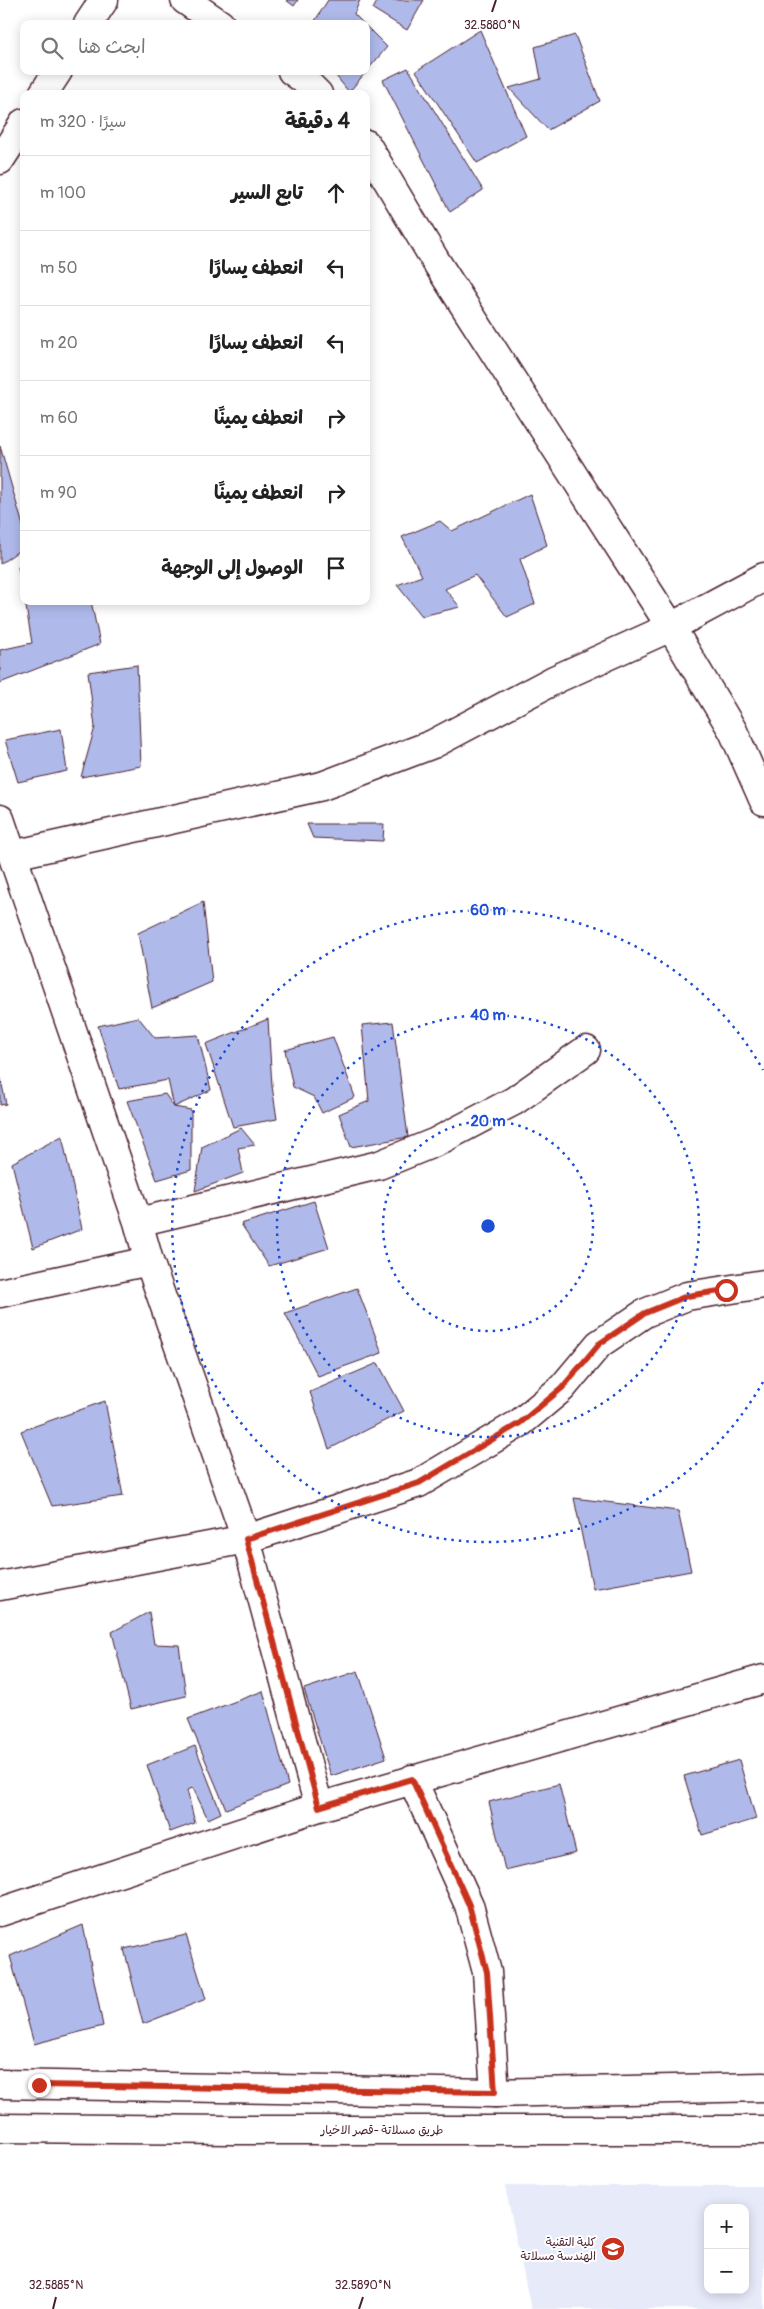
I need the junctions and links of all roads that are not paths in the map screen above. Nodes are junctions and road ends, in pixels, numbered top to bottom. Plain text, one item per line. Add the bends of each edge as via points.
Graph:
1 (104, 0) edge
2 (185, 0) edge
3 (91, 20) edge
4 (214, 20) edge
5 (55, 75) edge
6 (298, 75) edge
7 (46, 90) edge
8 (314, 90) edge
9 (20, 129) edge
10 (370, 151) edge
11 (0, 160) edge
12 (764, 577) edge
13 (671, 627) junction
14 (764, 801) edge
15 (0, 819) edge
16 (13, 855) junction
17 (586, 1050) dead end
18 (138, 1222) junction
19 (149, 1261) junction
20 (764, 1284) edge
21 (0, 1293) edge
22 (246, 1539) junction
23 (0, 1586) edge
24 (764, 1679) edge
25 (412, 1779) junction
26 (319, 1807) junction
27 (0, 1912) edge
28 (0, 2084) edge
29 (764, 2087) edge
30 (495, 2092) junction
31 (0, 2128) edge
32 (764, 2130) edge

1 - 3 street
2 - 4 street
5 - 7 street
6 - 8 street
9 - 11 street
10 - 13 street via 435,260
12 - 13 street
13 - 14 street via 733,731
13 - 16 street via 556,679 433,744 322,786
15 - 16 street
16 - 18 street
17 - 18 street via 514,1101 436,1142 380,1165
18 - 19 street
19 - 21 street
19 - 22 street
20 - 22 street via 687,1296 645,1313 599,1344 562,1388 520,1423 419,1483
22 - 23 street
22 - 26 street
24 - 25 street
25 - 26 street
25 - 30 street via 469,1905 480,1943 487,1972
26 - 27 street
28 - 30 street
29 - 30 street
31 - 32 street, طريق مسلاتة -قصر الاخيار

